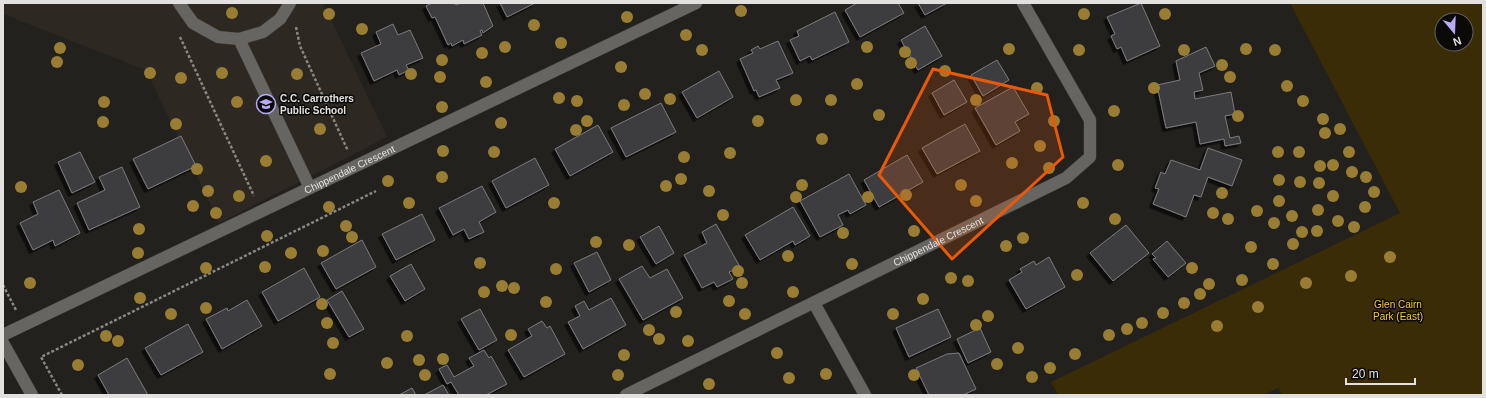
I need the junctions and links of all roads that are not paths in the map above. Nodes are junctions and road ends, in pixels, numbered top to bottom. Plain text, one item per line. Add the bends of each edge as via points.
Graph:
1 (179, 3) edge
2 (290, 3) edge
3 (696, 3) edge
4 (1023, 3) edge
5 (239, 39) junction
6 (310, 188) junction
7 (814, 303) junction
8 (3, 335) edge
9 (3, 343) edge
10 (32, 395) edge
11 (626, 395) edge
12 (864, 395) edge

1 - 5 street via 194,23 218,37
2 - 5 street via 280,19 263,32
3 - 6 street, Chippendale Crescent
4 - 7 street, Chippendale Crescent via 1090,120 1090,157 1066,178
5 - 6 street
6 - 8 street, Chippendale Crescent
7 - 11 street, Chippendale Crescent
7 - 12 street
9 - 10 street

